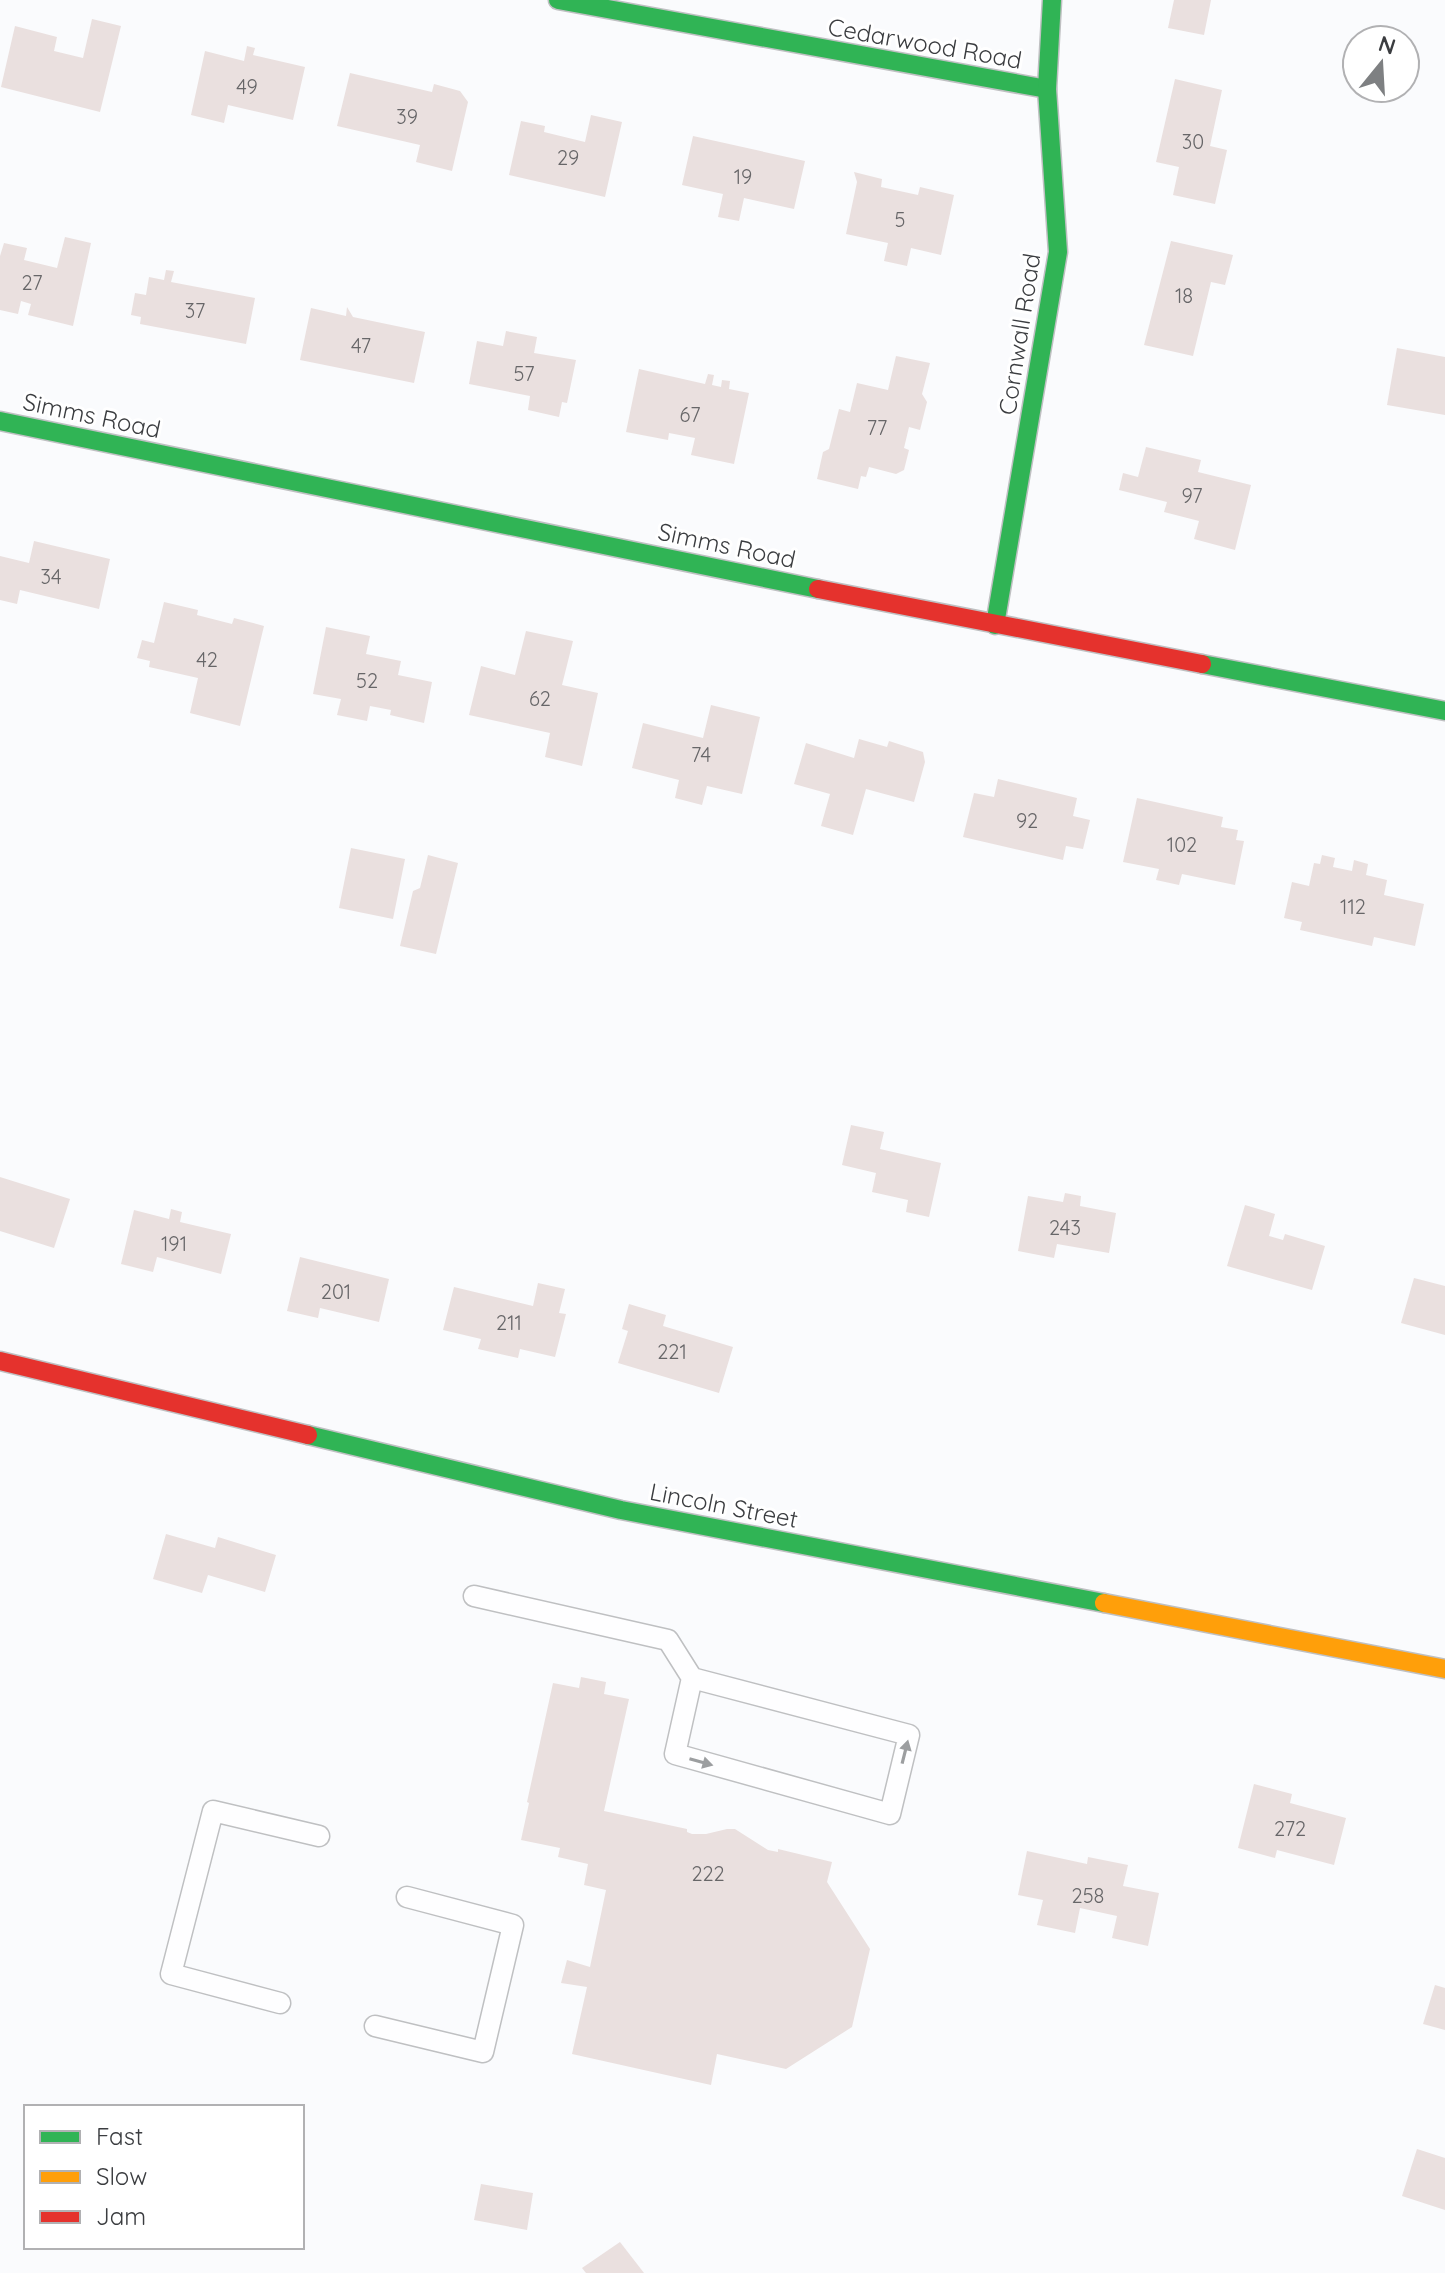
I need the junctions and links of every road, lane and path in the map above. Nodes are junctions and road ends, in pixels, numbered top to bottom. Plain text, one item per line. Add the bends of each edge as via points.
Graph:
1 (558, 0) edge
2 (1052, 0) edge
3 (1047, 89) junction
4 (0, 421) edge
5 (995, 625) junction
6 (1445, 711) edge
7 (0, 1361) edge
8 (474, 1596) dead end
9 (1445, 1669) edge
10 (692, 1678) junction
11 (319, 1836) dead end
12 (407, 1897) dead end
13 (280, 2003) dead end
14 (375, 2026) dead end

1 - 3 street, Cedarwood Road
2 - 3 street, Cornwall Road
3 - 5 street, Cornwall Road via 1058,252
4 - 5 street, Simms Road
5 - 6 street, Simms Road
7 - 9 street, Lincoln Street via 621,1510
8 - 10 lane via 668,1640
10 -> 10 lane via 675,1754 890,1814 909,1735
11 - 13 lane via 213,1811 171,1974
12 - 14 lane via 513,1925 483,2052

